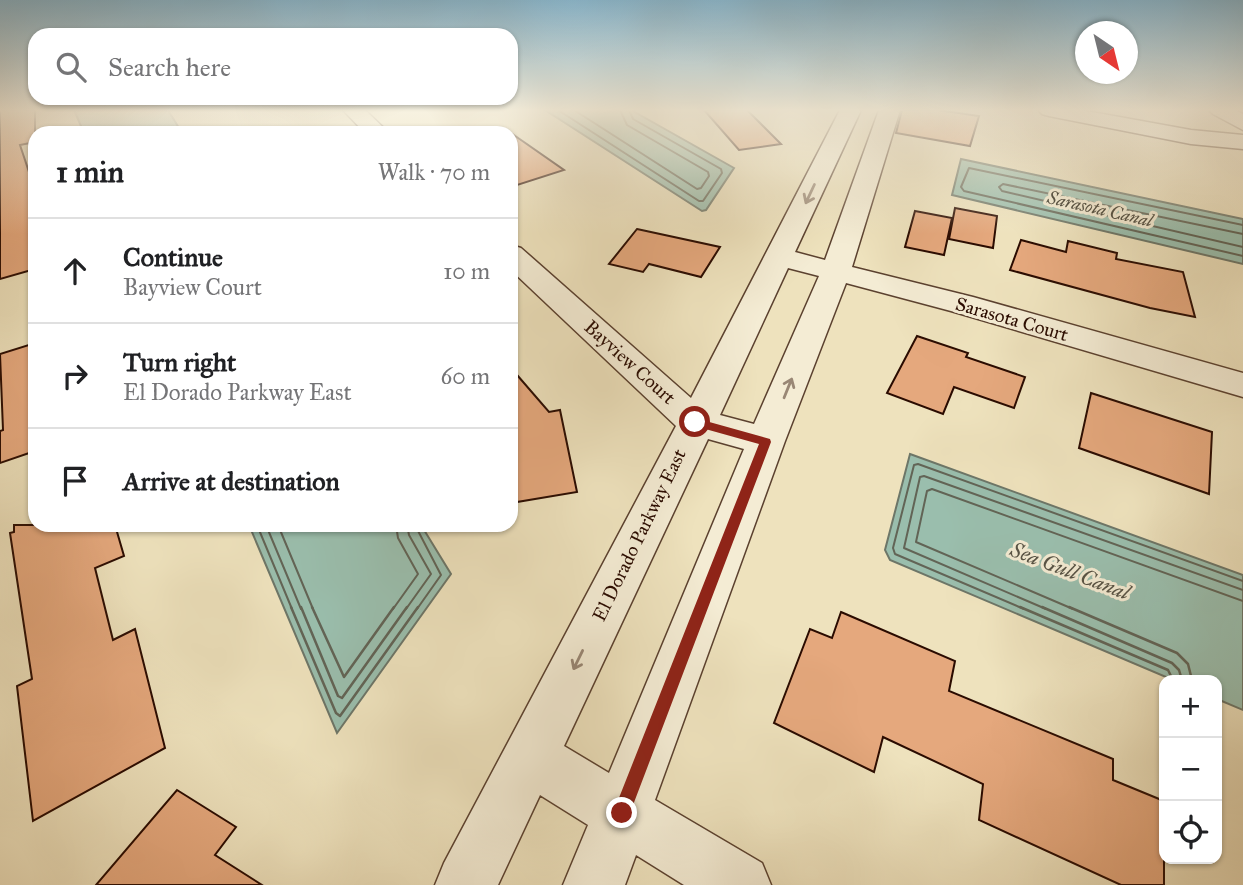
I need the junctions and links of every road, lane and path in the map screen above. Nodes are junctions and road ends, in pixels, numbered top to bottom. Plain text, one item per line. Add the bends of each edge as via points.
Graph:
1 (838, 151) edge
2 (853, 151) edge
3 (780, 257) junction
4 (518, 260) edge
5 (836, 271) junction
6 (1243, 386) edge
7 (695, 422) junction
8 (766, 442) junction
9 (530, 757) junction
10 (622, 813) junction
11 (466, 885) edge
12 (594, 885) edge
13 (740, 885) edge

1 -> 3 street, El Dorado Parkway East
2 - 5 street, El Dorado Parkway East
3 - 5 street, Sarasota Court
3 - 7 street, El Dorado Parkway East
4 - 7 street, Bayview Court
5 - 6 street, Sarasota Court
8 -> 5 street, El Dorado Parkway East
7 - 8 street, Bayview Court
7 -> 9 street, El Dorado Parkway East
8 - 10 street, El Dorado Parkway East
9 - 10 street
9 - 11 street, El Dorado Parkway East
10 - 12 street, El Dorado Parkway East
10 - 13 street

